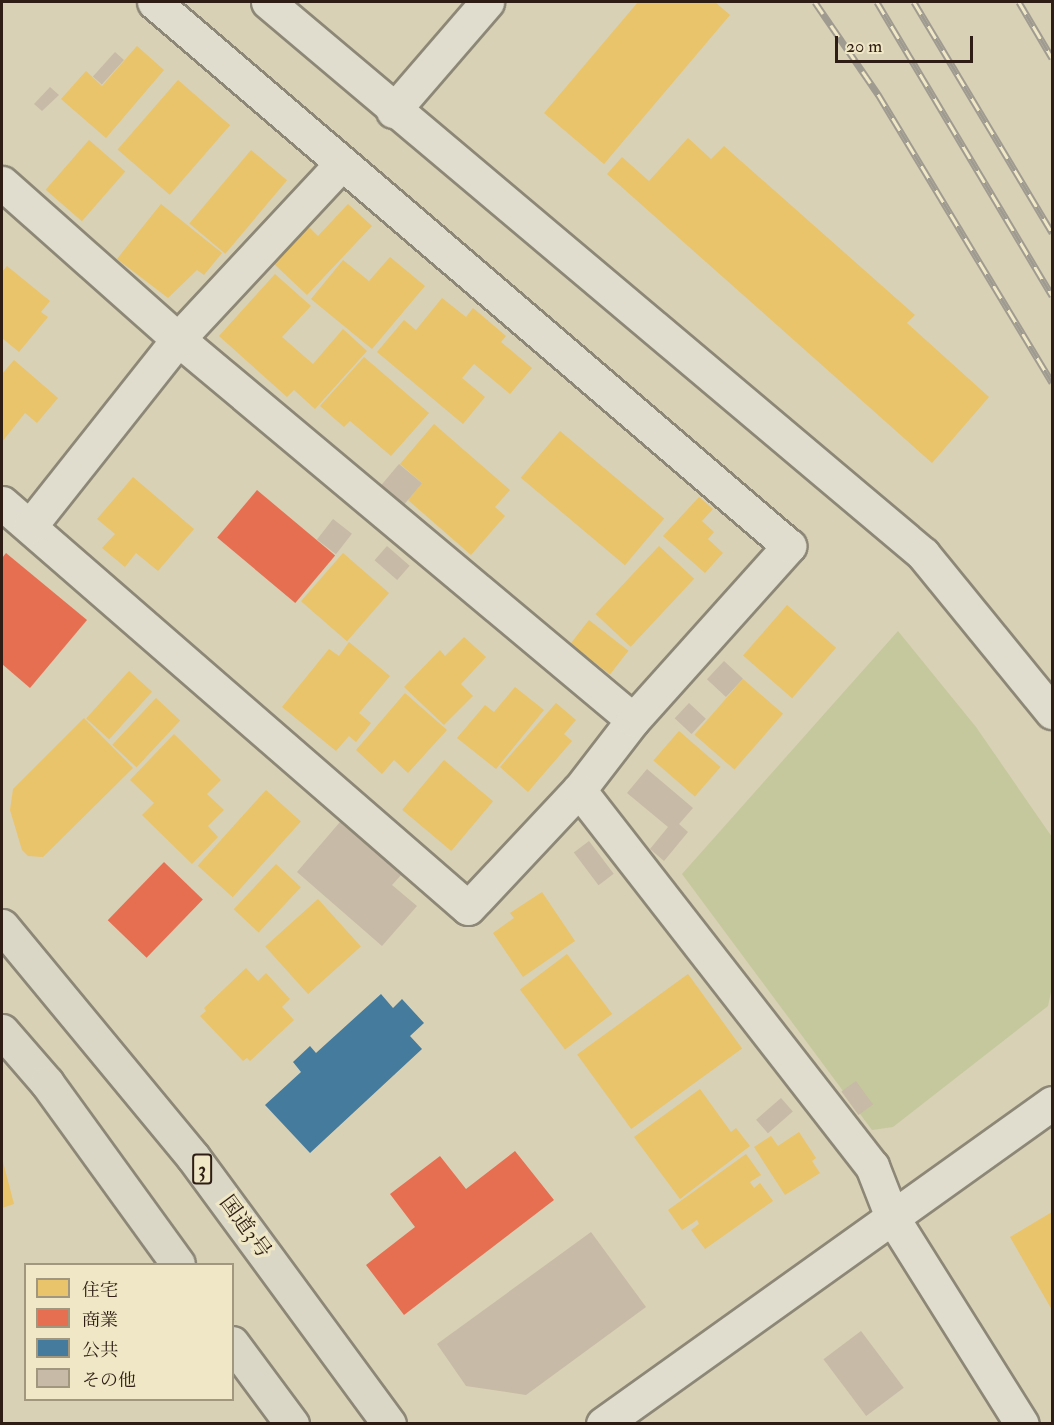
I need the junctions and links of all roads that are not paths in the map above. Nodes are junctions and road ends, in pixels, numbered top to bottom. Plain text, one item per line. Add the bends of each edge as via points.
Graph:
1 (154, 2) edge
2 (267, 2) edge
3 (487, 2) edge
4 (393, 111) junction
5 (341, 164) junction
6 (2, 183) edge
7 (178, 339) junction
8 (2, 503) edge
9 (30, 526) junction
10 (1053, 712) edge
11 (633, 720) junction
12 (579, 790) junction
13 (2, 926) edge
14 (2, 1031) edge
15 (1053, 1103) edge
16 (892, 1216) junction
17 (177, 1263) edge
18 (234, 1346) edge
19 (292, 1424) edge
20 (388, 1424) edge
21 (603, 1424) edge
22 (1022, 1424) edge

1 - 5 street
2 - 4 street
3 - 4 street
4 - 10 street via 923,554
5 - 7 street
5 - 11 street via 789,546
6 - 7 street
7 - 9 street
7 - 11 street
8 - 9 street
9 - 12 street via 468,908
11 - 12 street
12 - 16 street via 872,1166
13 - 20 highway, 国道3号 / 3 via 193,1156
14 - 17 highway via 54,1093
15 - 16 street
16 - 21 street
16 - 22 street
18 - 19 highway

